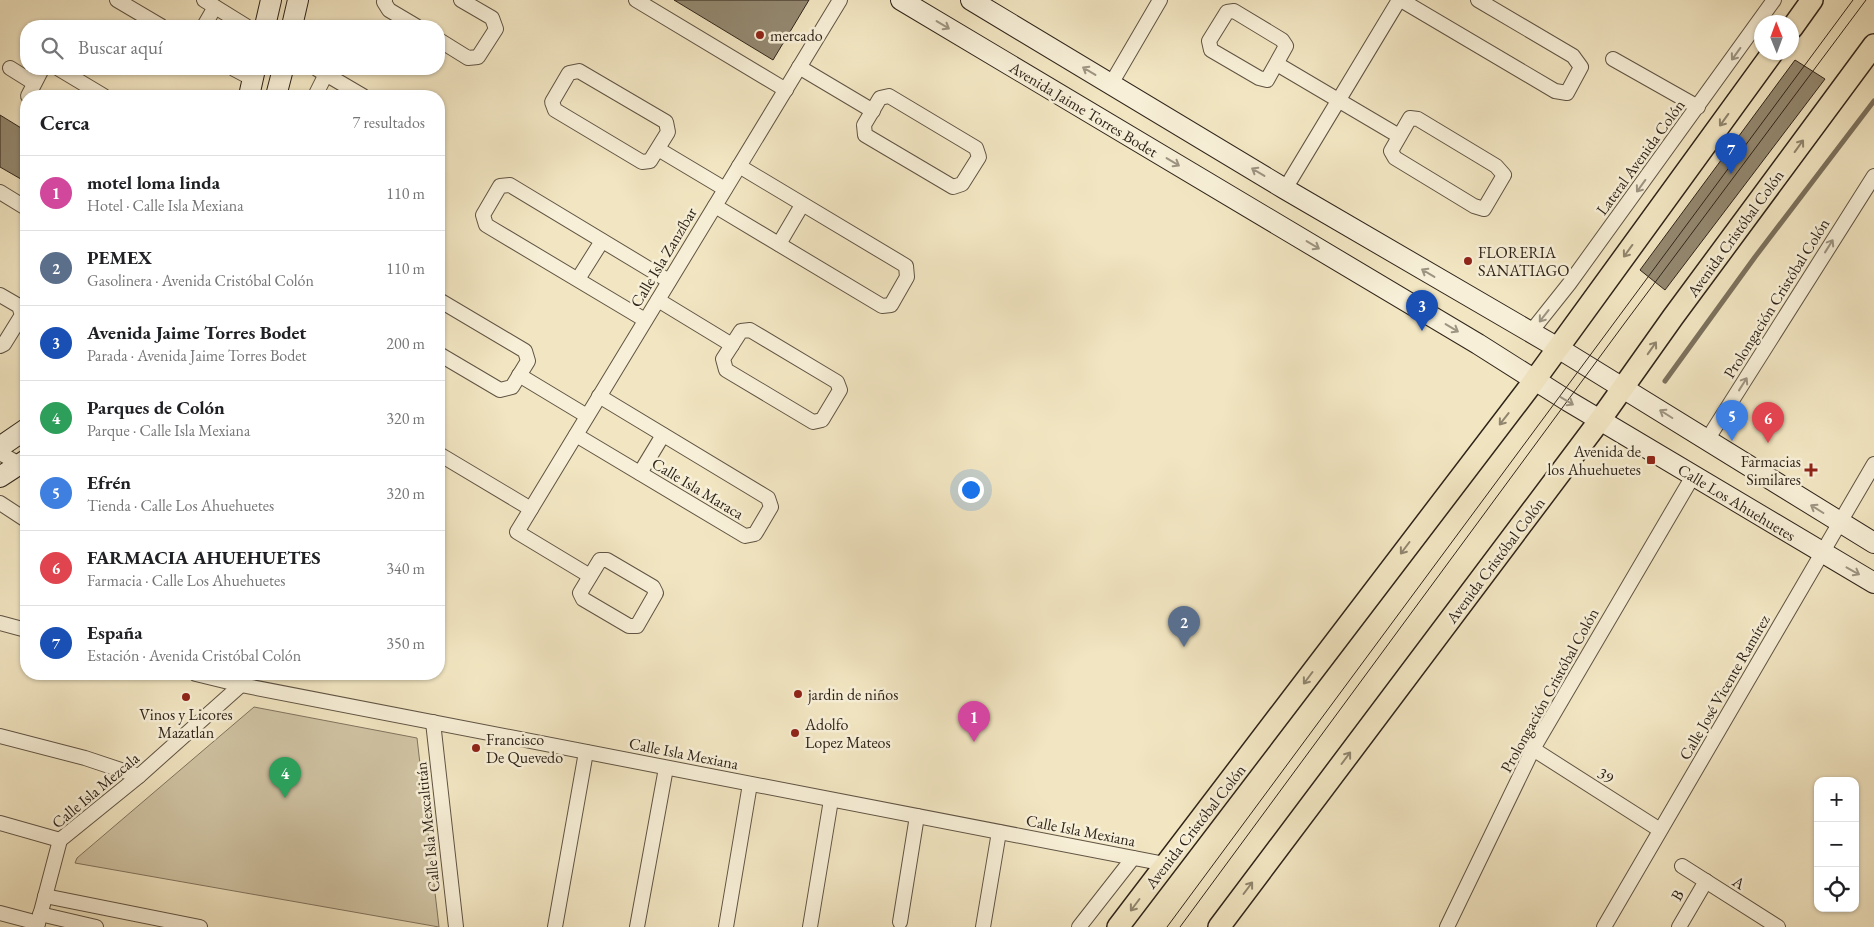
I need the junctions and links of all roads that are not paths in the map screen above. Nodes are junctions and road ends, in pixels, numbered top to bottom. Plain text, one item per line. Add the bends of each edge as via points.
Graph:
1 (117, 0) edge
2 (271, 0) edge
3 (298, 0) edge
4 (385, 0) edge
5 (461, 0) edge
6 (636, 0) edge
7 (840, 0) edge
8 (901, 0) edge
9 (971, 0) edge
10 (1160, 0) edge
11 (1400, 0) edge
12 (1478, 0) edge
13 (1774, 0) edge
14 (1812, 0) edge
15 (210, 4) edge
16 (1799, 18) edge
17 (151, 20) edge
18 (206, 20) edge
19 (236, 20) edge
20 (266, 20) edge
21 (293, 20) edge
22 (406, 20) edge
23 (445, 44) edge
24 (1874, 45) edge
25 (1613, 59) dead end
26 (1767, 60) edge
27 (1277, 64) junction
28 (799, 67) junction
29 (10, 68) dead end
30 (20, 74) edge
31 (21, 75) edge
32 (39, 75) edge
33 (69, 75) edge
34 (282, 75) edge
35 (321, 75) edge
36 (329, 75) edge
37 (34, 83) junction
38 (1111, 84) junction
39 (31, 90) edge
40 (94, 90) edge
41 (279, 90) edge
42 (317, 90) edge
43 (353, 90) edge
44 (786, 90) junction
45 (1338, 100) junction
46 (1698, 107) junction
47 (872, 110) junction
48 (1399, 136) junction
49 (658, 149) junction
50 (739, 166) junction
51 (1874, 176) edge
52 (1285, 189) junction
53 (725, 190) junction
54 (0, 192) edge
55 (20, 204) edge
56 (802, 205) junction
57 (715, 206) junction
58 (602, 241) junction
59 (778, 244) junction
60 (578, 279) junction
61 (669, 281) junction
62 (0, 295) edge
63 (658, 300) junction
64 (445, 304) edge
65 (20, 309) edge
66 (645, 320) junction
67 (20, 330) edge
68 (1530, 333) junction
69 (732, 344) junction
70 (0, 346) edge
71 (1558, 348) junction
72 (445, 358) edge
73 (519, 376) junction
74 (1534, 381) junction
75 (1624, 388) junction
76 (599, 396) junction
77 (587, 416) junction
78 (1600, 420) junction
79 (20, 433) edge
80 (576, 435) junction
81 (663, 435) junction
82 (1707, 440) junction
83 (0, 447) edge
84 (0, 453) edge
85 (445, 458) edge
86 (20, 462) edge
87 (1874, 464) edge
88 (20, 466) edge
89 (640, 473) junction
90 (1693, 476) junction
91 (0, 477) edge
92 (0, 504) edge
93 (531, 509) junction
94 (20, 516) edge
95 (1840, 522) junction
96 (1874, 543) edge
97 (1822, 553) junction
98 (590, 576) junction
99 (1874, 582) edge
100 (0, 623) edge
101 (20, 628) edge
102 (223, 680) edge
103 (241, 685) junction
104 (433, 722) junction
105 (0, 736) edge
106 (1533, 749) junction
107 (586, 752) junction
108 (666, 768) junction
109 (139, 776) junction
110 (750, 784) junction
111 (831, 800) junction
112 (917, 816) junction
113 (0, 823) edge
114 (1660, 830) junction
115 (999, 832) junction
116 (60, 840) junction
117 (1133, 858) junction
118 (1165, 864) junction
119 (1682, 866) dead end
120 (1706, 881) junction
121 (45, 896) junction
122 (0, 913) edge
123 (38, 921) edge
124 (900, 922) dead end
125 (96, 927) edge
126 (200, 927) edge
127 (456, 927) edge
128 (555, 927) edge
129 (637, 927) edge
130 (726, 927) edge
131 (810, 927) edge
132 (983, 927) edge
133 (1079, 927) edge
134 (1118, 927) edge
135 (1218, 927) edge
136 (1446, 927) edge
137 (1604, 927) edge
138 (1679, 927) edge
139 (1777, 927) edge

1 - 17 street
2 - 20 street
3 - 21 street
4 - 22 street via 389,10
5 - 23 street via 492,18 496,29 478,58 468,58
6 - 44 street
7 - 28 street, Calle Isla Zanzíbar
8 -> 74 street, Avenida Jaime Torres Bodet via 1478,344
38 -> 9 street
10 - 38 street
11 - 12 street via 1554,91 1567,93 1581,67 1573,56
11 - 45 street
13 -> 46 street, Lateral Avenida Colón
14 - 16 main road
15 - 18 street
15 - 19 street
75 -> 24 main road, Avenida Cristóbal Colón
25 - 46 street
26 -> 71 main road, Avenida Cristóbal Colón
27 - 27 street via 1267,80 1211,50 1209,41 1227,12 1234,11 1282,40 1286,46
27 - 45 street
28 - 44 street, Calle Isla Zanzíbar
28 - 47 street
29 - 30 street
31 - 37 street
32 - 37 street
33 - 40 street
34 - 41 street
35 - 42 street
36 - 43 street
37 - 39 street
52 -> 38 street
44 - 50 street, Calle Isla Zanzíbar
45 - 48 street
45 - 52 street
46 -> 68 street, Lateral Avenida Colón
47 - 47 street via 880,98 889,96 976,148 978,157 962,184 953,187 865,136 864,125
48 - 48 street via 1410,118 1418,119 1496,166 1504,175 1484,209 1395,158 1391,151
49 - 49 street via 650,161 642,162 556,110 552,102 569,73 579,71 666,122 668,132
49 - 53 street
50 - 53 street, Calle Isla Zanzíbar
50 - 56 street
82 -> 51 street, Prolongación Cristóbal Colón
68 -> 52 street
53 - 57 street, Calle Isla Zanzíbar
54 - 55 street
56 - 59 street
56 - 59 street via 906,266 907,277 891,305 882,306
57 - 59 street
57 - 61 street, Calle Isla Zanzíbar
58 - 60 street
58 - 60 street via 510,185 500,186 483,215 486,224
58 - 61 street
60 - 66 street
61 - 63 street, Calle Isla Zanzíbar
62 - 65 street
63 - 66 street, Calle Isla Zanzíbar
63 - 69 street
64 - 73 street via 525,351 528,361
66 - 76 street, Calle Isla Zanzíbar
67 - 70 street
68 - 71 street
69 - 69 street via 741,330 750,330 837,382 840,390 822,420 813,422 726,370 723,359
71 - 74 main road, Avenida Cristóbal Colón
71 - 75 street
72 - 73 street via 500,390 512,387
73 - 77 street
74 -> 78 street, Avenida Jaime Torres Bodet
74 -> 118 main road, Avenida Cristóbal Colón
75 - 78 main road, Avenida Cristóbal Colón
82 -> 75 street
76 - 77 street, Calle Isla Zanzíbar
76 - 81 street, Calle Isla Maraca
77 - 80 street, Calle Isla Zanzíbar
78 - 90 street, Calle Los Ahuehuetes
135 -> 78 main road, Avenida Cristóbal Colón
79 - 83 street
80 - 89 street, Calle Isla Maraca
80 - 93 street, Calle Isla Zanzíbar
81 - 89 street
81 - 89 street, Calle Isla Maraca via 768,498 771,507 755,534 746,536
95 -> 82 street
84 - 86 street
85 - 93 street
87 - 95 street, Calle José Vicente Ramírez
88 - 91 street
90 - 97 street, Calle Los Ahuehuetes
90 - 106 street, Prolongación Cristóbal Colón
92 - 94 street
93 - 98 street, Calle Isla Zanzíbar via 517,532
95 - 96 street
95 - 97 street, Calle José Vicente Ramírez
97 -> 99 street, Calle Los Ahuehuetes
97 - 114 street, Calle José Vicente Ramírez
98 - 98 street via 600,560 608,560 653,587 656,593 637,626 629,626 583,599 580,593
100 - 101 street
102 - 103 street, Calle Isla Mexiana
103 - 104 street, Calle Isla Mexiana
103 - 109 street, Calle Isla Mezcala
104 - 107 street, Calle Isla Mexiana
104 - 127 street, Calle Isla Mexcaltitán
105 - 109 street
106 - 114 street, 39
106 - 136 street, Prolongación Cristóbal Colón
107 - 108 street, Calle Isla Mexiana
107 - 128 street
108 - 110 street, Calle Isla Mexiana
108 - 129 street
109 - 116 street, Calle Isla Mezcala
110 - 111 street, Calle Isla Mexiana
110 - 130 street
111 - 112 street, Calle Isla Mexiana
111 - 131 street
112 - 115 street, Calle Isla Mexiana
112 - 124 street
113 - 116 street
114 - 137 street, Calle José Vicente Ramírez
115 - 117 street, Calle Isla Mexiana
115 - 132 street
116 - 121 street, Calle Isla Mezcala
117 - 118 street, Calle Isla Mexiana
117 - 133 street
118 -> 134 main road, Avenida Cristóbal Colón
119 - 120 street, A
120 - 138 street, B
120 - 139 street, A
121 - 123 street, Calle Isla Mezcala
121 - 126 street
122 - 123 street
123 - 125 street

